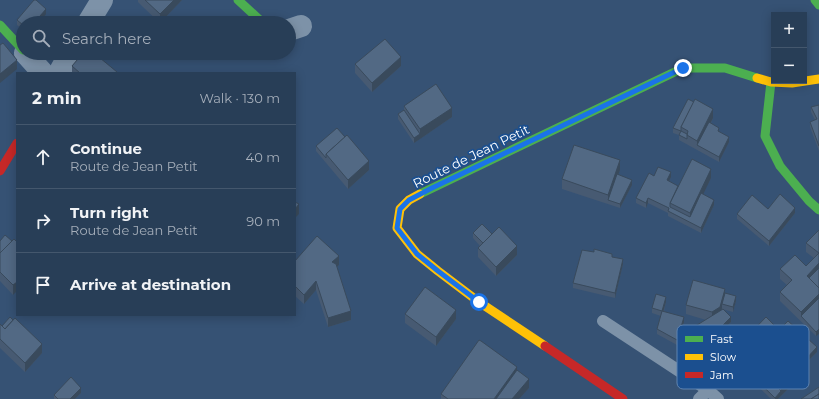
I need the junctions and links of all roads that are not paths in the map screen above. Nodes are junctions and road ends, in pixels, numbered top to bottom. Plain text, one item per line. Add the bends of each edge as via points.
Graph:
1 (102, 0) edge
2 (238, 0) edge
3 (815, 0) edge
4 (819, 5) edge
5 (92, 16) edge
6 (255, 16) edge
7 (0, 25) edge
8 (16, 42) edge
9 (32, 60) edge
10 (66, 60) edge
11 (42, 72) edge
12 (60, 72) edge
13 (819, 79) edge
14 (807, 81) edge
15 (771, 82) joint
16 (16, 145) edge
17 (0, 171) edge
18 (819, 210) edge
19 (602, 321) dead end
20 (677, 370) edge
21 (708, 390) joint
22 (623, 399) edge
23 (699, 399) edge
24 (718, 399) edge

1 - 5 street
2 - 6 street
3 - 4 street
7 - 8 street
9 - 11 street
10 - 12 street
13 - 14 street, Route de Jean Petit
15 - 18 street via 765,136 780,166
15 - 22 street, Route de Jean Petit via 725,68 683,68 432,188 409,200 400,209 397,228 417,254 479,302
16 - 17 street
19 - 20 lane
21 - 23 lane
21 - 24 lane

